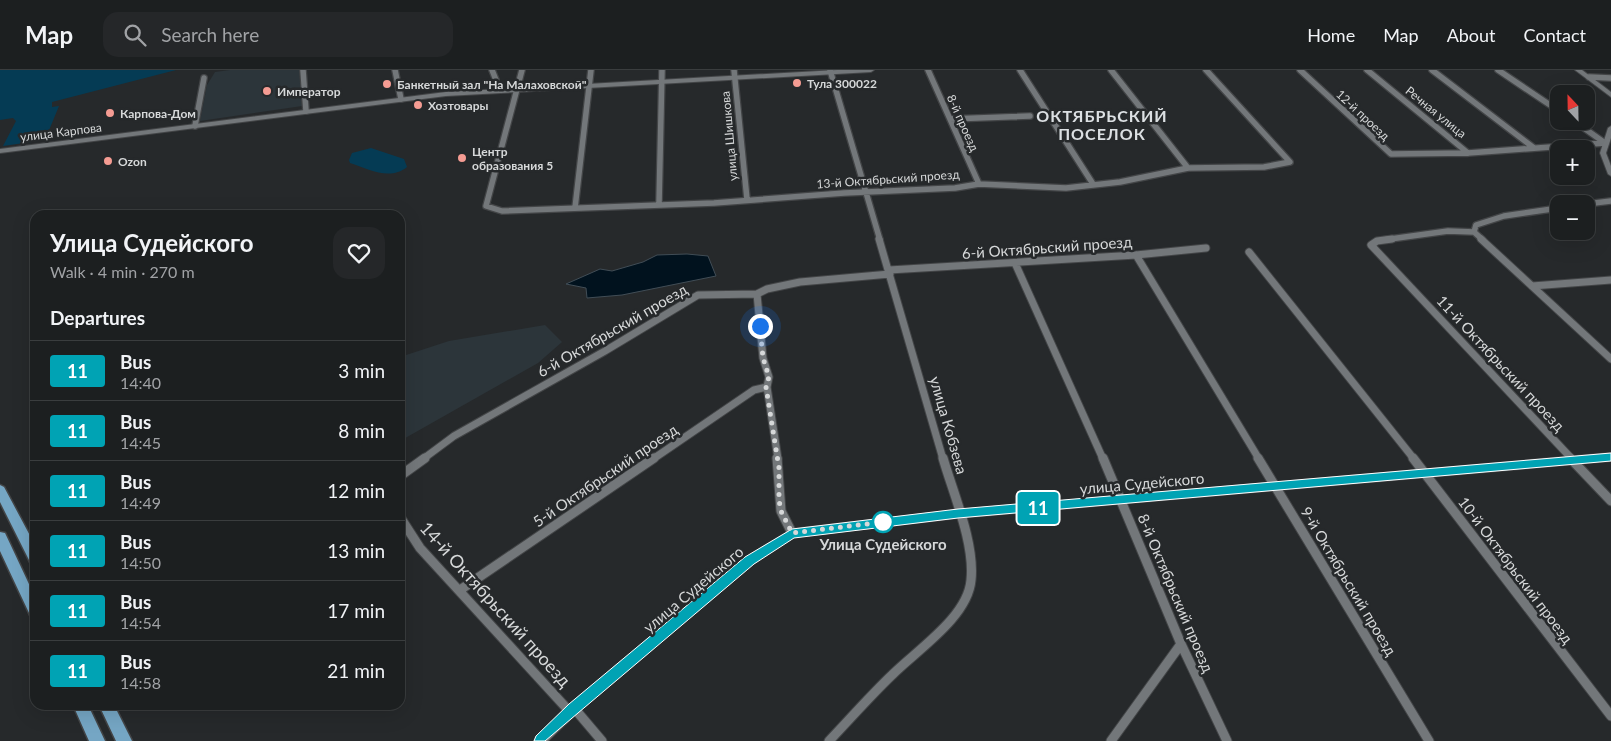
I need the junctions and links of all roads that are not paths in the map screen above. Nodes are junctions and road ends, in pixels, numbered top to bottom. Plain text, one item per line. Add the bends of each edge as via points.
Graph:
1 (303, 70) edge
2 (394, 70) edge
3 (492, 70) edge
4 (522, 70) edge
5 (591, 70) edge
6 (662, 70) edge
7 (871, 70) edge
8 (928, 70) edge
9 (1020, 70) edge
10 (1111, 70) edge
11 (1206, 70) edge
12 (1300, 70) edge
13 (1367, 70) edge
14 (1432, 70) edge
15 (1498, 70) edge
16 (1578, 70) edge
17 (830, 71) edge
18 (735, 74) edge
19 (1589, 77) junction
20 (204, 78) dead end
21 (1611, 78) edge
22 (662, 81) junction
23 (590, 84) junction
24 (518, 88) junction
25 (495, 90) junction
26 (1611, 94) edge
27 (401, 98) junction
28 (1550, 105) edge
29 (306, 111) junction
30 (1030, 116) dead end
31 (950, 119) junction
32 (196, 126) junction
33 (1611, 128) edge
34 (1587, 130) edge
35 (1605, 143) junction
36 (1534, 148) junction
37 (0, 151) edge
38 (1468, 153) junction
39 (1188, 168) junction
40 (1611, 174) edge
41 (979, 184) junction
42 (1093, 184) junction
43 (865, 193) junction
44 (746, 199) junction
45 (1611, 200) edge
46 (1595, 203) edge
47 (659, 204) junction
48 (575, 208) junction
49 (1550, 209) edge
50 (1474, 232) junction
51 (1206, 248) dead end
52 (1249, 252) dead end
53 (1136, 255) junction
54 (1015, 263) junction
55 (889, 272) junction
56 (1611, 280) edge
57 (1532, 286) junction
58 (757, 294) junction
59 (1611, 359) edge
60 (766, 387) junction
61 (1611, 457) edge
62 (1574, 461) junction
63 (405, 472) edge
64 (1425, 473) junction
65 (1277, 487) junction
66 (0, 490) edge
67 (1122, 500) junction
68 (1611, 501) edge
69 (958, 514) junction
70 (405, 525) edge
71 (792, 533) junction
72 (0, 537) edge
73 (30, 548) edge
74 (460, 590) junction
75 (30, 600) edge
76 (1181, 644) junction
77 (82, 710) edge
78 (108, 710) edge
79 (572, 710) junction
80 (1611, 716) edge
81 (97, 741) edge
82 (124, 741) edge
83 (540, 741) edge
84 (602, 741) edge
85 (829, 741) edge
86 (1111, 741) edge
87 (1227, 741) edge
88 (1429, 741) edge

1 - 29 street
2 - 27 street
3 - 25 street
4 - 24 street
5 - 23 street
6 - 22 street
7 - 17 main road, улица Карпова
8 - 31 street, 8-й проезд
9 - 42 street
10 - 39 street
11 - 39 street, 13-й Октябрьский проезд via 1290,162
12 - 38 street, 12-й проезд via 1391,154
13 - 38 street, Речная улица
14 - 36 street
15 - 28 street
16 - 19 street
17 - 18 main road, улица Карпова
17 - 43 street, улица Кобзева
18 - 22 main road, улица Карпова
18 - 44 street, улица Шишкова
19 - 21 street
19 - 26 street
20 - 32 street
22 - 23 main road, улица Карпова
22 - 47 street
23 - 24 main road, улица Карпова
23 - 48 street
24 - 25 main road, улица Карпова
24 - 48 street, 13-й Октябрьский проезд via 486,206 502,211
25 - 27 main road, улица Карпова
27 - 29 main road, улица Карпова
29 - 32 main road, улица Карпова
30 - 31 street
31 - 41 street, 8-й проезд
32 - 37 main road, улица Карпова
33 - 35 street
34 - 35 street
35 - 36 street
35 - 40 street via 1603,153
36 - 38 street
39 - 42 street, 13-й Октябрьский проезд via 1120,182
41 - 42 street, 13-й Октябрьский проезд via 1066,188
41 - 43 street, 13-й Октябрьский проезд
43 - 44 street, 13-й Октябрьский проезд
43 - 55 street, улица Кобзева
44 - 47 street, 13-й Октябрьский проезд
45 - 46 street
47 - 48 street, 13-й Октябрьский проезд
49 - 50 street via 1504,216 1476,225
50 - 57 street
50 - 62 street, 11-й Октябрьский проезд via 1448,231 1377,241 1371,245
51 - 53 street, 6-й Октябрьский проезд
52 - 64 street, 10-й Октябрьский проезд
53 - 54 street, 6-й Октябрьский проезд
53 - 65 street, 9-й Октябрьский проезд
54 - 55 street, 6-й Октябрьский проезд
54 - 67 street, 8-й Октябрьский проезд
55 - 58 street, 6-й Октябрьский проезд via 765,288
55 - 69 street, улица Кобзева
56 - 57 street
57 - 59 street
58 - 60 street via 763,358 769,377
58 - 63 street, 6-й Октябрьский проезд via 717,293 688,299 605,351 454,436
60 - 71 street via 779,468 780,506
60 - 74 street, 5-й Октябрьский проезд via 754,390
61 - 62 street, улица Судейского
62 - 64 street, улица Судейского
62 - 68 street, 11-й Октябрьский проезд
64 - 65 street, улица Судейского
64 - 80 street, 10-й Октябрьский проезд
65 - 67 street, улица Судейского
65 - 88 street, 9-й Октябрьский проезд
66 - 73 main road
67 - 69 street, улица Судейского
67 - 76 street, 8-й Октябрьский проезд
69 - 71 street, улица Судейского
69 - 85 street, улица Кобзева via 969,548 971,584 967,597 957,612
70 - 74 street, 14-й Октябрьский проезд via 420,548
71 - 79 street, улица Судейского via 750,561
72 - 75 main road
74 - 79 street, 14-й Октябрьский проезд
76 - 86 street
76 - 87 street, 8-й Октябрьский проезд
77 - 81 main road
78 - 82 main road
79 - 83 street, улица Судейского
79 - 84 street, 14-й Октябрьский проезд

